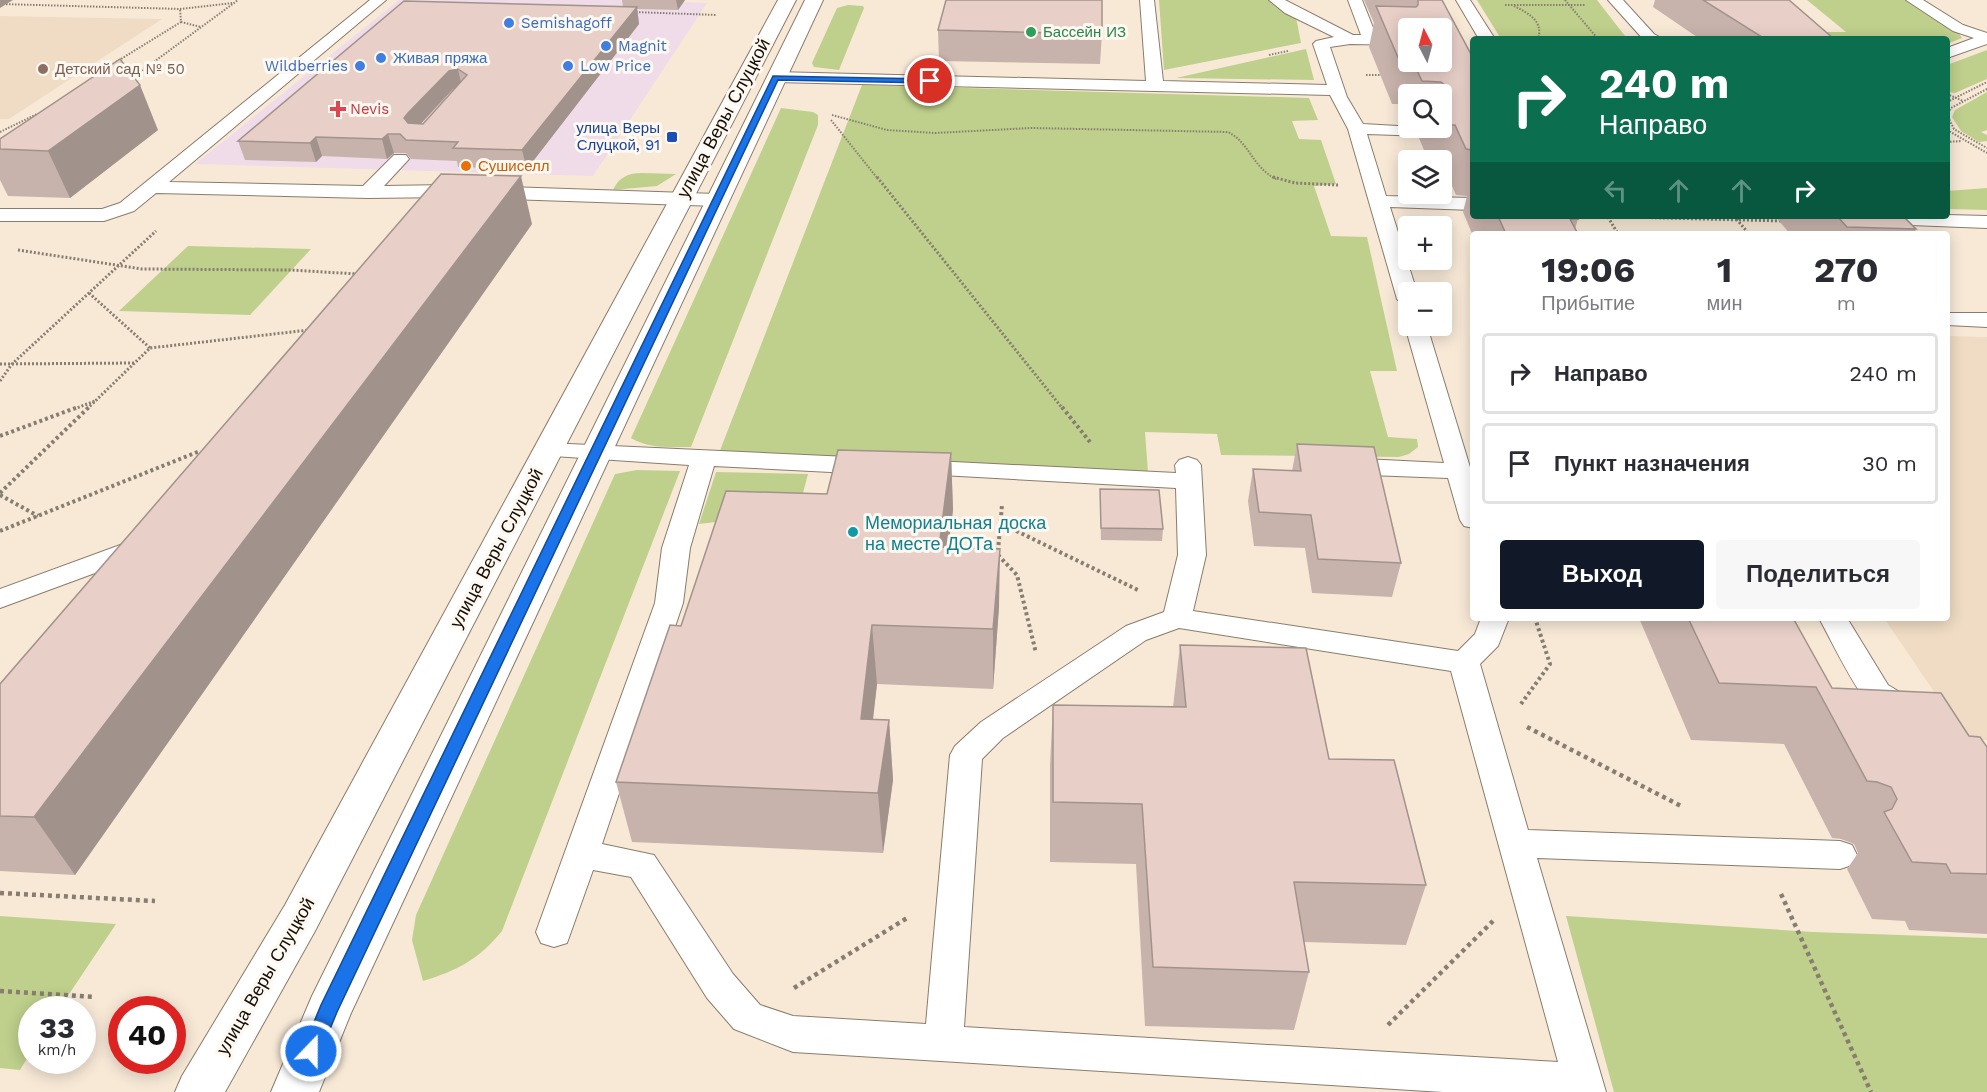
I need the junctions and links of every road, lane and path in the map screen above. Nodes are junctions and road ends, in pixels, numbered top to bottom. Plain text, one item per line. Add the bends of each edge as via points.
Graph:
1 (238, 0) edge
2 (379, 0) edge
3 (786, 0) edge
4 (814, 0) edge
5 (1147, 0) edge
6 (1276, 0) edge
7 (1355, 0) edge
8 (1565, 0) edge
9 (1912, 0) edge
10 (1618, 2) edge
11 (234, 3) junction
12 (1464, 3) edge
13 (1502, 3) dead end
14 (0, 4) edge
15 (1510, 5) junction
16 (1569, 5) junction
17 (180, 9) junction
18 (634, 12) edge
19 (717, 15) dead end
20 (181, 22) junction
21 (201, 27) junction
22 (1485, 36) edge
23 (1540, 36) edge
24 (1595, 36) edge
25 (1648, 36) edge
26 (1987, 38) edge
27 (1350, 39) junction
28 (1370, 39) junction
29 (1398, 40) edge
30 (1950, 52) edge
31 (110, 66) edge
32 (776, 77) junction
33 (1987, 82) edge
34 (125, 84) edge
35 (1155, 86) junction
36 (1987, 89) edge
37 (1336, 90) junction
38 (1950, 96) edge
39 (1954, 98) junction
40 (1950, 100) edge
41 (1964, 101) junction
42 (1950, 110) edge
43 (44, 111) edge
44 (1950, 123) edge
45 (1357, 129) junction
46 (1398, 130) edge
47 (1950, 131) edge
48 (0, 132) edge
49 (1950, 132) edge
50 (1961, 135) junction
51 (1964, 141) junction
52 (1972, 141) junction
53 (1950, 142) edge
54 (1987, 144) edge
55 (1980, 145) junction
56 (1987, 148) edge
57 (1987, 153) edge
58 (400, 159) edge
59 (154, 187) junction
60 (448, 190) junction
61 (368, 192) junction
62 (1378, 194) junction
63 (681, 199) junction
64 (717, 200) junction
65 (1470, 204) edge
66 (0, 215) edge
67 (426, 216) edge
68 (1705, 219) edge
69 (1910, 219) edge
70 (1738, 220) junction
71 (1794, 222) dead end
72 (1987, 222) edge
73 (1747, 231) edge
74 (16, 250) dead end
75 (363, 275) edge
76 (1403, 282) edge
77 (89, 293) dead end
78 (1950, 319) edge
79 (1987, 320) edge
80 (319, 329) edge
81 (1419, 336) edge
82 (150, 348) junction
83 (136, 363) junction
84 (0, 364) edge
85 (97, 400) junction
86 (0, 436) edge
87 (548, 450) junction
88 (200, 451) edge
89 (595, 453) junction
90 (704, 458) junction
91 (1317, 465) edge
92 (1459, 471) junction
93 (1006, 472) junction
94 (1118, 478) junction
95 (0, 494) edge
96 (1470, 510) edge
97 (38, 516) junction
98 (1000, 523) junction
99 (0, 531) edge
100 (998, 555) junction
101 (997, 566) edge
102 (114, 581) edge
103 (0, 599) edge
104 (1177, 618) junction
105 (1494, 621) edge
106 (1536, 621) edge
107 (1835, 621) edge
108 (1464, 662) junction
109 (1045, 694) junction
110 (1475, 701) junction
111 (1509, 719) junction
112 (1932, 726) edge
113 (1689, 810) dead end
114 (1515, 843) junction
115 (1762, 853) junction
116 (582, 854) junction
117 (1840, 855) dead end
118 (1527, 886) junction
119 (954, 889) junction
120 (0, 893) edge
121 (155, 901) dead end
122 (554, 932) dead end
123 (0, 991) edge
124 (79, 996) edge
125 (747, 1017) junction
126 (944, 1042) junction
127 (1346, 1067) junction
128 (1585, 1087) edge
129 (199, 1092) edge
130 (295, 1092) edge
131 (1871, 1092) edge

1 - 11 path
2 - 59 lane
3 - 63 street, улица Веры Слуцкой
4 - 32 street, улица Веры Слуцкой
5 - 35 lane
6 - 27 lane
7 - 28 lane
8 - 16 path
9 - 26 lane via 1958,27
10 - 16 path
10 - 25 lane
11 - 17 path
11 - 21 path
12 - 15 path
12 - 22 lane
13 - 15 path
14 - 17 path
15 - 16 path
15 - 23 path via 1541,26
16 - 24 path
17 - 20 path
18 - 19 path
20 - 21 path
20 - 31 path
21 - 34 path
26 - 30 lane
27 - 28 lane
27 - 37 lane via 1321,44
28 - 29 lane
32 - 35 lane
32 - 64 street, улица Веры Слуцкой
33 - 39 path
35 - 37 lane
36 - 41 path
37 - 45 lane
38 - 39 path
39 - 40 path
39 - 41 path
41 - 42 path
43 - 48 path
44 - 50 path
45 - 46 lane
45 - 62 lane
47 - 50 path
49 - 51 path
50 - 52 path
51 - 52 path
51 - 53 path
51 - 57 path
52 - 55 path
54 - 55 path
55 - 56 path
58 - 61 lane
59 - 61 lane
59 - 66 lane via 127,207 104,215
60 - 61 lane
60 - 63 lane
60 - 67 lane
62 - 65 lane
62 - 76 lane
62 - 94 path via 1272,179 1257,166 1241,137 1228,132 1031,128 935,133 887,130 832,118
63 - 64 lane
63 - 87 street, улица Веры Слуцкой
64 - 89 street, улица Веры Слуцкой
68 - 70 path
69 - 72 lane
70 - 71 path
70 - 73 path
74 - 75 path via 142,269 291,270
77 - 82 path
78 - 79 lane
80 - 82 path
81 - 92 lane
82 - 83 path
83 - 84 path
83 - 85 path
85 - 86 path
85 - 95 path
87 - 89 lane
87 - 129 street, улица Веры Слуцкой via 300,918
88 - 97 path
89 - 90 lane
89 - 130 street, улица Веры Слуцкой via 328,1011
90 - 93 lane
90 - 116 lane via 676,548 669,603
91 - 92 lane
92 - 96 lane
93 - 94 lane
93 - 98 path
94 - 104 lane via 1188,472 1192,555
95 - 97 path
97 - 99 path
98 - 100 path
98 - 104 path via 1153,597
100 - 101 path
100 - 109 path via 1020,582
102 - 103 lane via 152,536
104 - 108 lane
104 - 109 lane via 1136,633
105 - 108 lane via 1488,639
106 - 111 path via 1550,664
107 - 112 lane via 1877,693
108 - 110 lane
109 - 119 lane via 992,730 966,755
110 - 111 path
110 - 114 lane
111 - 113 path
114 - 115 lane
114 - 118 lane
115 - 117 lane
115 - 131 path
116 - 122 lane
116 - 125 lane via 642,865 720,986
118 - 127 path
118 - 128 lane
119 - 125 path
119 - 126 lane
120 - 121 path
123 - 124 path
125 - 126 lane via 793,1034
126 - 127 lane
127 - 128 lane

